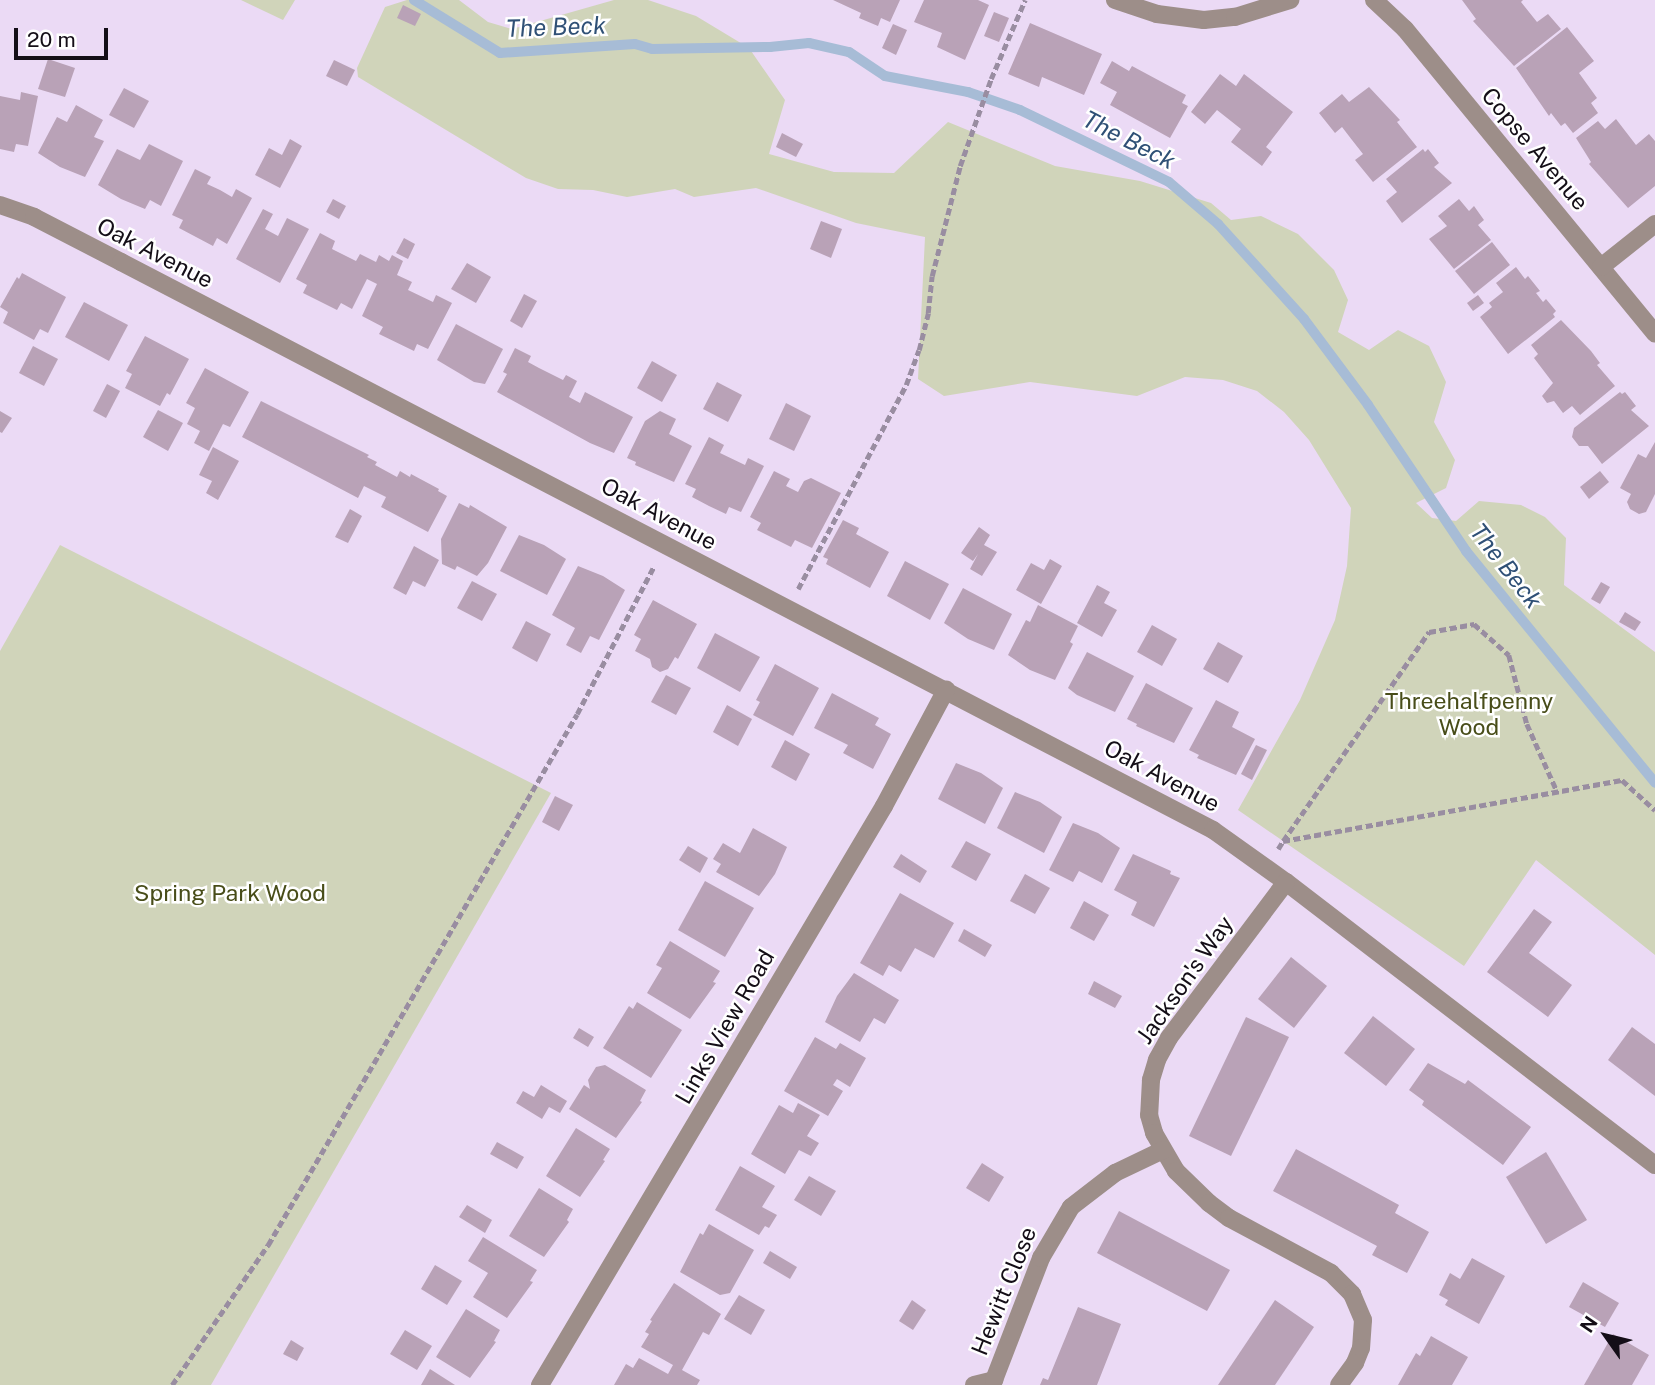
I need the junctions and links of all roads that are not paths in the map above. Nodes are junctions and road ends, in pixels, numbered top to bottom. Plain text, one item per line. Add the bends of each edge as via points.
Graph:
1 (1115, 0) edge
2 (1290, 0) edge
3 (1374, 0) edge
4 (0, 205) edge
5 (1655, 224) edge
6 (1601, 267) junction
7 (1655, 333) edge
8 (946, 690) junction
9 (1286, 882) junction
10 (1163, 1150) junction
11 (1655, 1165) edge
12 (540, 1385) edge
13 (974, 1385) edge
14 (1339, 1385) edge

1 - 2 street via 1157,14 1204,20 1235,17
3 - 6 street, Copse Avenue via 1405,29
4 - 8 street, Oak Avenue via 55,228
5 - 6 street
6 - 7 street, Copse Avenue
8 - 9 street, Oak Avenue via 1185,814
8 - 12 street, Links View Road via 884,806
9 - 10 street, Jackson's Way via 1157,1060 1149,1115
9 - 11 street, Oak Avenue
10 - 13 street, Hewitt Close via 1115,1173 1071,1207 1041,1258 994,1380
10 - 14 street, Jackson's Way via 1176,1171 1228,1218 1331,1273 1352,1294 1363,1320 1362,1348

